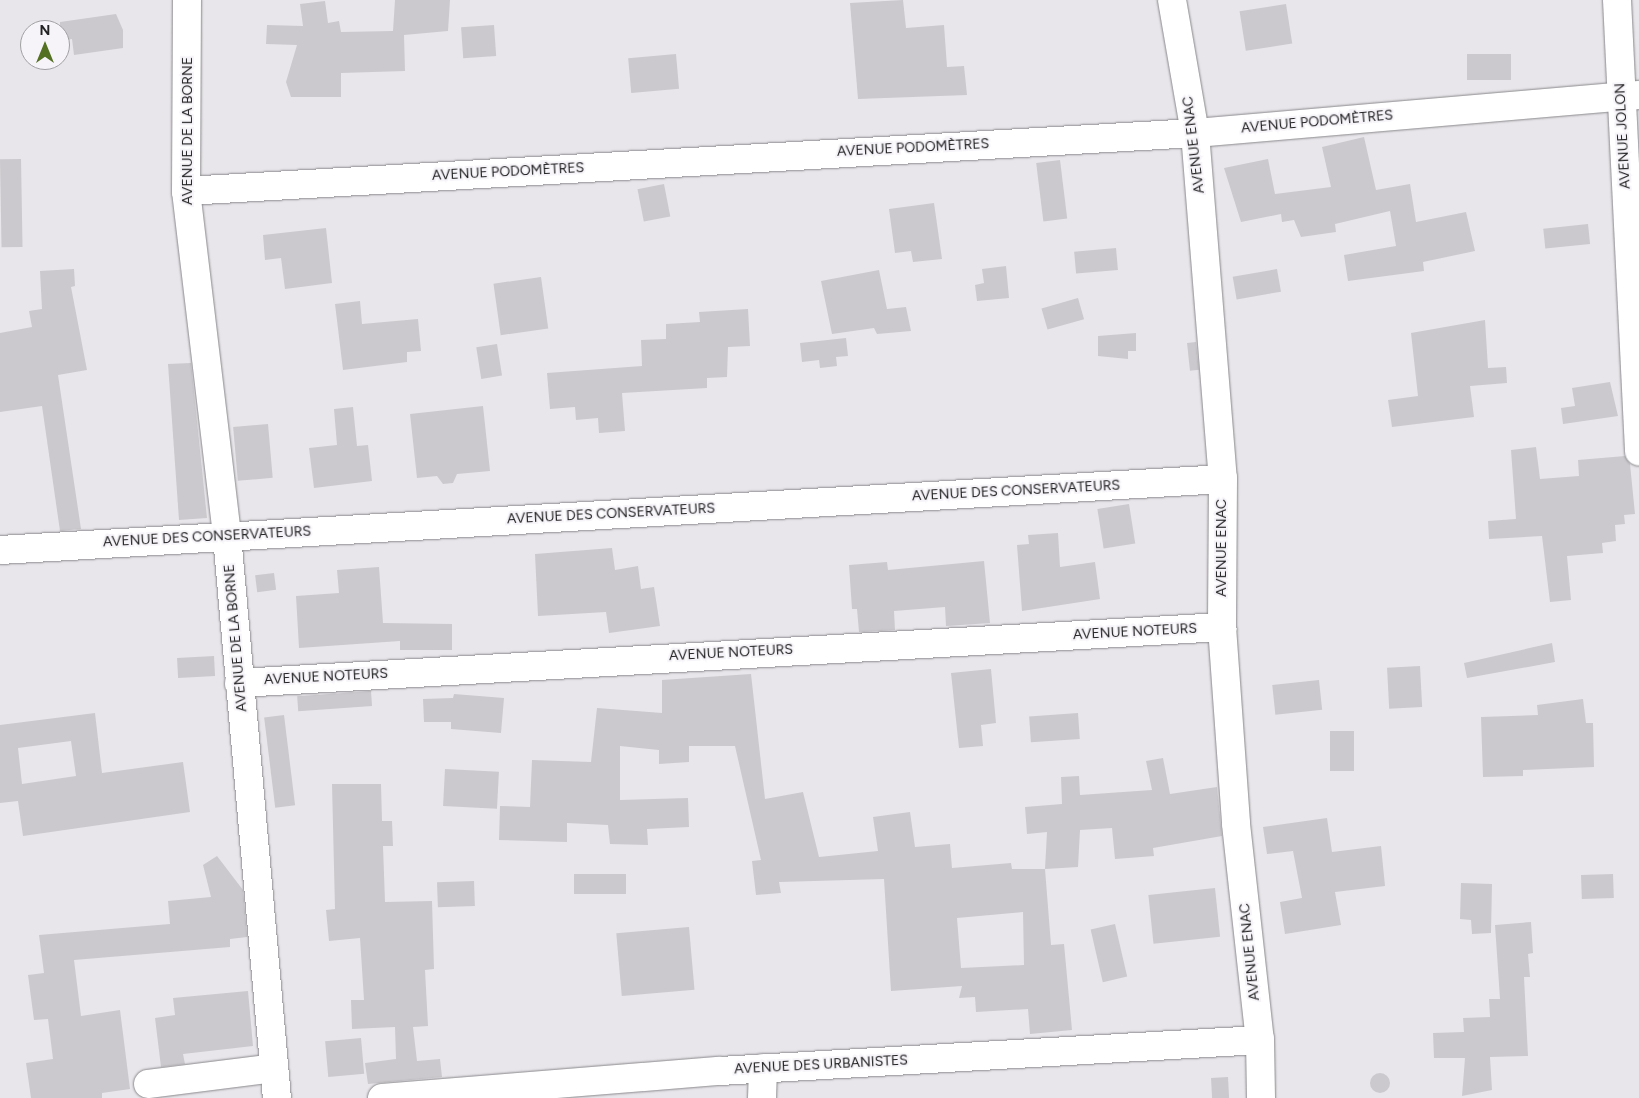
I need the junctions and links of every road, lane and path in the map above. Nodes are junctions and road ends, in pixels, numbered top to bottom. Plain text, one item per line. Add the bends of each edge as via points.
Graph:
1 (187, 0) edge
2 (1172, 0) edge
3 (1616, 0) edge
4 (1630, 96) edge
5 (1195, 133) junction
6 (186, 191) junction
7 (1639, 444) edge
8 (1223, 479) junction
9 (228, 536) junction
10 (0, 550) edge
11 (1222, 627) junction
12 (239, 683) junction
13 (1260, 1040) junction
14 (274, 1068) junction
15 (763, 1068) junction
16 (148, 1084) dead end
17 (277, 1098) edge
18 (382, 1098) edge
19 (762, 1098) edge
20 (1261, 1098) edge

1 - 6 street, AVENUE DE LA BORNE
2 - 5 street, AVENUE ENAC
3 - 4 street, AVENUE JOLON
4 - 5 street, AVENUE PODOMÈTRES
4 - 7 street, AVENUE JOLON
5 - 6 street, AVENUE PODOMÈTRES
5 - 8 street, AVENUE ENAC
6 - 9 street, AVENUE DE LA BORNE
8 - 9 street, AVENUE DES CONSERVATEURS
8 - 11 street, AVENUE ENAC
9 - 10 street, AVENUE DES CONSERVATEURS
9 - 12 street, AVENUE DE LA BORNE
11 - 12 street, AVENUE NOTEURS
11 - 13 street, AVENUE ENAC via 1236,824
12 - 14 street, AVENUE DE LA BORNE
13 - 15 street, AVENUE DES URBANISTES
13 - 20 street, AVENUE ENAC
14 - 16 street
14 - 17 street, AVENUE DE LA BORNE
15 - 18 street, AVENUE DES URBANISTES
15 - 19 street

